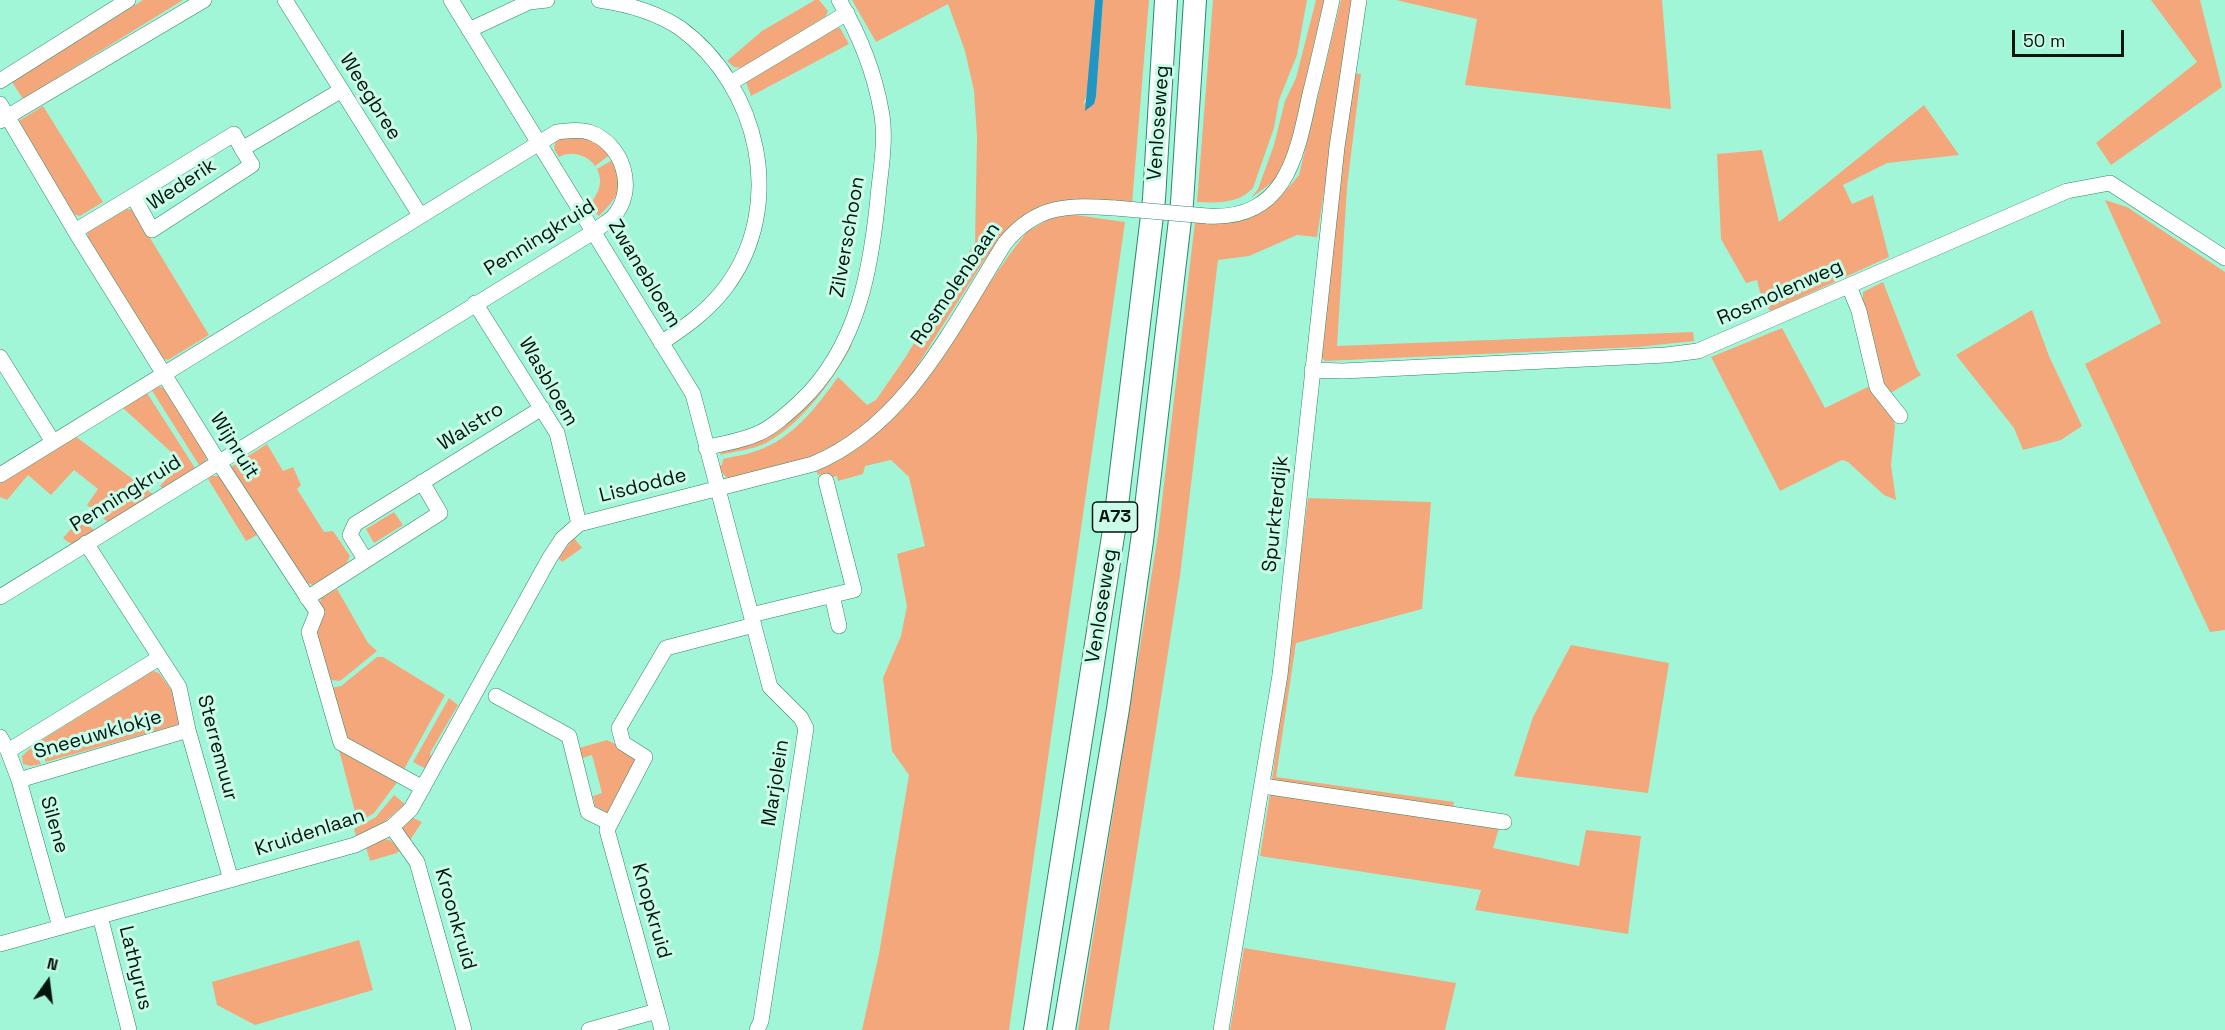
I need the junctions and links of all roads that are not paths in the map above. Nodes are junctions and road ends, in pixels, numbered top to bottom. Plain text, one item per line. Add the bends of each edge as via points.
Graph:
1 (128, 0) edge
2 (204, 0) edge
3 (285, 0) edge
4 (451, 0) edge
5 (547, 0) edge
6 (599, 0) edge
7 (1166, 0) edge
8 (1195, 0) edge
9 (1332, 0) edge
10 (1359, 0) edge
11 (843, 6) edge
12 (469, 30) junction
13 (0, 81) edge
14 (732, 82) junction
15 (340, 91) junction
16 (2, 114) edge
17 (537, 143) junction
18 (242, 149) junction
19 (133, 196) junction
20 (420, 215) junction
21 (75, 231) junction
22 (595, 231) junction
23 (2225, 258) edge
24 (1849, 286) junction
25 (475, 303) junction
26 (661, 344) junction
27 (0, 357) edge
28 (1312, 370) junction
29 (164, 374) junction
30 (542, 408) junction
31 (1900, 416) dead end
32 (53, 442) junction
33 (706, 448) junction
34 (218, 461) junction
35 (0, 475) edge
36 (826, 481) dead end
37 (422, 482) junction
38 (717, 489) junction
39 (579, 524) junction
40 (86, 543) junction
41 (365, 559) junction
42 (832, 595) junction
43 (0, 597) edge
44 (308, 598) junction
45 (752, 620) junction
46 (839, 626) dead end
47 (159, 658) junction
48 (496, 696) dead end
49 (189, 730) junction
50 (0, 737) edge
51 (8, 750) junction
52 (19, 780) junction
53 (1263, 786) junction
54 (423, 788) junction
55 (1504, 822) dead end
56 (609, 823) junction
57 (392, 827) junction
58 (231, 880) junction
59 (100, 916) junction
60 (60, 927) junction
61 (0, 944) edge
62 (657, 1011) junction
63 (129, 1030) edge
64 (464, 1030) edge
65 (589, 1030) edge
66 (662, 1030) edge
67 (756, 1030) edge
68 (1035, 1030) edge
69 (1064, 1030) edge
70 (1221, 1030) edge

1 - 13 street
2 - 16 street
3 - 15 street, Weegbree
4 - 12 street, Zwanebloem
5 - 12 street via 529,3
6 - 14 street via 653,13 679,28 715,59
7 - 68 highway, Venloseweg / A73 via 1154,199 1114,530
8 - 69 highway, Venloseweg / A73 via 1182,203 1142,541
9 - 38 street, Rosmolenbaan, bridge via 1297,153 1286,178 1260,204 1227,216 1064,207 1043,213 1020,227 1005,243 916,382 886,417 838,454
10 - 28 street, Spurkterdijk via 1337,147
11 - 14 street
11 - 33 street, Zilverschoon via 870,63 882,112 877,214 863,294 850,333 811,392 759,433
12 - 17 street, Zwanebloem
14 - 26 street via 755,139 760,183 754,229 744,257 726,286 700,316
15 - 18 street
15 - 20 street, Weegbree
16 - 21 street, Wijnruit
17 - 20 street, Penningkruid
17 - 22 street, Zwanebloem
17 - 22 street, Penningkruid via 557,132 576,130 591,133 617,153 625,174 624,198 614,216
18 - 19 street, Wederik via 234,134
18 - 19 street, Wederik via 252,165 152,230
19 - 21 street, Wederik
20 - 29 street, Penningkruid
21 - 29 street, Wijnruit
22 - 25 street, Penningkruid
22 - 26 street, Zwanebloem
23 - 24 street, Rosmolenweg via 2110,183 2067,191
24 - 28 street, Rosmolenweg via 1698,351
24 - 31 street via 1877,387
25 - 30 street, Wasbloem
25 - 34 street, Penningkruid
26 - 33 street, Zwanebloem via 693,394
27 - 32 street
28 - 53 street, Spurkterdijk via 1280,675
29 - 32 street, Penningkruid
29 - 34 street, Wijnruit
30 - 37 street, Walstro
30 - 39 street, Wasbloem via 557,433
32 - 35 street, Penningkruid
33 - 38 street, Zwanebloem
34 - 40 street, Penningkruid
34 - 44 street, Wijnruit
36 - 42 street via 854,590
37 - 41 street, Walstro via 355,524 350,535
37 - 41 street via 440,513
38 - 39 street, Lisdodde
38 - 45 street, Marjolein
39 - 54 street, Kruidenlaan via 562,539 549,559
40 - 43 street, Penningkruid
40 - 47 street, Sterremuur
41 - 44 street
42 - 45 street
42 - 46 street
44 - 54 street, Wijnruit via 317,612 309,632 341,743
45 - 56 street via 666,648 619,728 622,743 645,757
45 - 67 street, Marjolein via 770,687 806,728 761,1021
47 - 49 street, Sterremuur via 179,687
47 - 51 street, Sneeuwklokje
48 - 56 street via 569,736 588,812
49 - 52 street, Sneeuwklokje
49 - 58 street, Sterremuur
50 - 51 street, Silene
51 - 52 street, Silene
52 - 60 street, Silene
53 - 55 street
53 - 70 street, Spurkterdijk
54 - 57 street, Kruidenlaan via 411,808
56 - 62 street, Knopkruid via 607,830
57 - 58 street, Kruidenlaan via 355,845
57 - 64 street, Kroonkruid via 417,862
58 - 59 street, Kruidenlaan
59 - 60 street, Kruidenlaan
59 - 63 street, Lathyrus
60 - 61 street, Kruidenlaan
62 - 65 street
62 - 66 street

